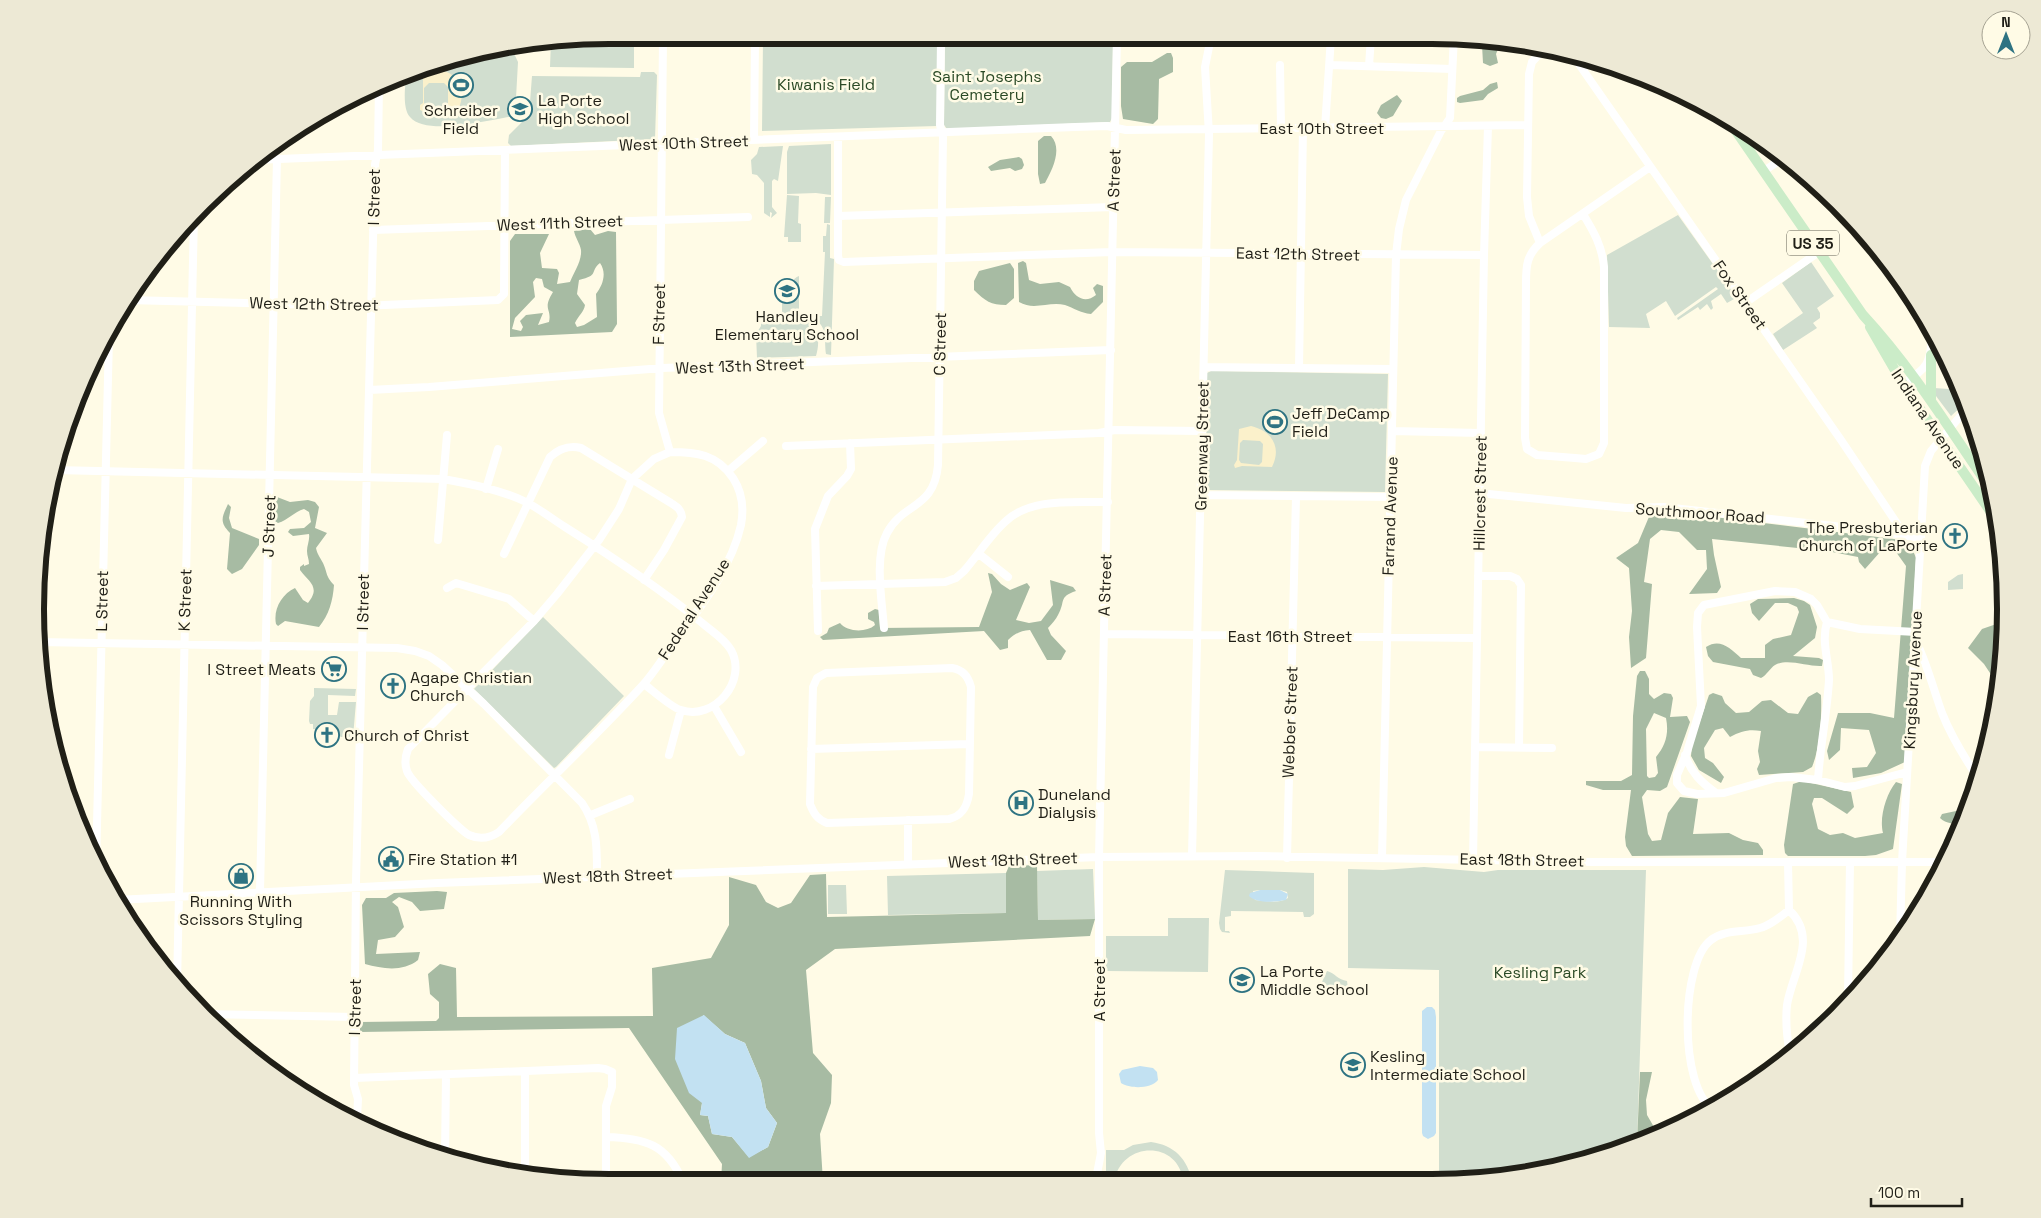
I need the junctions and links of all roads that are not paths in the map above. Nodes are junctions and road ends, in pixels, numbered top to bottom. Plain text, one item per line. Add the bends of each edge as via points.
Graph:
1 (663, 44) edge
2 (755, 44) edge
3 (941, 44) edge
4 (1117, 44) edge
5 (1210, 44) edge
6 (1331, 44) edge
7 (1371, 44) edge
8 (1453, 45) edge
9 (1539, 55) edge
10 (1578, 63) edge
11 (1280, 65) dead end
12 (1330, 65) junction
13 (1370, 66) junction
14 (1452, 69) junction
15 (379, 93) edge
16 (1488, 126) junction
17 (1528, 126) junction
18 (1444, 127) junction
19 (1115, 128) junction
20 (1208, 128) junction
21 (1281, 128) junction
22 (1303, 128) junction
23 (1324, 128) junction
24 (941, 132) junction
25 (1738, 134) edge
26 (838, 137) junction
27 (754, 140) junction
28 (662, 144) junction
29 (505, 150) junction
30 (376, 155) junction
31 (1528, 156) junction
32 (1537, 156) dead end
33 (267, 159) edge
34 (277, 159) junction
35 (1777, 162) edge
36 (1650, 167) junction
37 (1764, 171) junction
38 (1114, 207) junction
39 (942, 214) junction
40 (1583, 214) junction
41 (838, 216) junction
42 (748, 217) dead end
43 (660, 220) junction
44 (505, 224) junction
45 (194, 225) edge
46 (373, 230) junction
47 (1540, 243) junction
48 (1112, 252) junction
49 (1819, 252) junction
50 (1207, 253) junction
51 (1302, 254) junction
52 (1396, 255) junction
53 (1484, 255) junction
54 (942, 258) junction
55 (136, 300) edge
56 (192, 302) junction
57 (1745, 303) junction
58 (274, 304) junction
59 (372, 305) junction
60 (1864, 315) junction
61 (1931, 344) edge
62 (109, 346) edge
63 (1111, 350) junction
64 (1931, 355) junction
65 (940, 357) junction
66 (1204, 367) junction
67 (659, 368) junction
68 (1300, 368) junction
69 (1393, 369) junction
70 (1913, 377) junction
71 (1903, 384) junction
72 (369, 390) junction
73 (1931, 401) junction
74 (1962, 414) edge
75 (1949, 429) junction
76 (1202, 431) junction
77 (1392, 431) junction
78 (1110, 432) junction
79 (1481, 433) junction
80 (447, 435) dead end
81 (1940, 438) junction
82 (938, 440) junction
83 (763, 441) dead end
84 (850, 443) junction
85 (786, 446) dead end
86 (498, 449) dead end
87 (670, 452) junction
88 (61, 470) edge
89 (105, 471) junction
90 (728, 471) junction
91 (188, 473) junction
92 (270, 474) junction
93 (1981, 475) edge
94 (366, 477) junction
95 (443, 479) junction
96 (632, 479) junction
97 (486, 489) junction
98 (1479, 493) junction
99 (1202, 495) junction
100 (1296, 497) junction
101 (1390, 497) junction
102 (1108, 502) junction
103 (527, 503) junction
104 (1987, 507) edge
105 (1904, 534) junction
106 (1920, 538) junction
107 (438, 540) dead end
108 (594, 546) junction
109 (504, 554) dead end
110 (979, 554) junction
111 (1478, 576) junction
112 (1008, 577) dead end
113 (644, 580) junction
114 (881, 583) junction
115 (816, 586) junction
116 (447, 588) dead end
117 (694, 616) junction
118 (534, 621) junction
119 (1827, 622) junction
120 (884, 628) dead end
121 (818, 631) dead end
122 (1104, 634) junction
123 (1199, 635) junction
124 (1293, 636) junction
125 (1387, 636) junction
126 (1915, 636) junction
127 (1476, 638) junction
128 (45, 642) edge
129 (102, 643) junction
130 (184, 644) junction
131 (265, 645) junction
132 (362, 648) junction
133 (644, 684) junction
134 (467, 688) junction
135 (714, 706) junction
136 (681, 710) junction
137 (969, 744) junction
138 (1475, 747) junction
139 (1519, 747) junction
140 (1552, 748) dead end
141 (811, 749) junction
142 (741, 752) dead end
143 (669, 755) dead end
144 (1685, 755) junction
145 (1973, 771) edge
146 (1908, 772) junction
147 (554, 775) junction
148 (1818, 780) junction
149 (1716, 793) junction
150 (630, 799) dead end
151 (591, 815) junction
152 (908, 820) junction
153 (97, 847) edge
154 (1192, 856) junction
155 (1099, 857) junction
156 (1287, 858) junction
157 (1382, 858) junction
158 (1473, 860) junction
159 (1788, 862) junction
160 (1850, 862) junction
161 (1902, 862) junction
162 (1937, 862) edge
163 (908, 863) junction
164 (597, 877) junction
165 (356, 888) junction
166 (260, 892) junction
167 (178, 897) junction
168 (124, 900) edge
169 (1789, 910) junction
170 (1900, 925) edge
171 (177, 973) edge
172 (1848, 992) edge
173 (215, 1014) edge
174 (355, 1017) junction
175 (1788, 1047) edge
176 (525, 1071) junction
177 (446, 1075) junction
178 (355, 1078) junction
179 (1706, 1104) edge
180 (357, 1115) edge
181 (606, 1137) junction
182 (445, 1150) edge
183 (525, 1167) edge
184 (606, 1174) edge
185 (680, 1174) edge
186 (1097, 1174) edge

1 - 28 street, F Street
2 - 27 street
3 - 24 street, C Street
4 - 19 street, A Street
5 - 20 street, Greenway Street via 1205,67
6 - 12 street
7 - 13 street
8 - 14 street, Farrand Avenue
9 - 17 street via 1530,68
10 - 36 street, Fox Street
11 - 21 street
12 - 13 street
12 - 23 street
13 - 14 street
14 - 18 street, Farrand Avenue via 1450,118
15 - 30 street, I Street
16 - 17 street, East 10th Street
16 - 18 street, East 10th Street
16 - 53 street, Hillcrest Street
17 - 31 street
18 - 23 street, East 10th Street
18 - 52 street, Farrand Avenue via 1406,200 1398,229
19 - 20 street, East 10th Street
19 - 24 street, West 10th Street
19 - 38 street, A Street
20 - 21 street, East 10th Street
20 - 50 street, Greenway Street
21 - 22 street, East 10th Street
22 - 23 street, East 10th Street
22 - 51 street
24 - 26 street, West 10th Street
24 - 39 street, C Street
25 - 37 main road, Indiana Avenue / US 35
26 - 27 street, West 10th Street
26 - 41 street
27 - 28 street, West 10th Street
28 - 29 street, West 10th Street
28 - 43 street, F Street
29 - 30 street, West 10th Street
29 - 44 street
30 - 34 street, West 10th Street
30 - 46 street, I Street
31 - 32 street
31 - 47 street via 1528,216
33 - 34 street, West 10th Street
34 - 58 street, J Street
35 - 37 street
36 - 40 street
36 - 57 street, Fox Street
37 - 49 main road, Indiana Avenue / US 35
38 - 39 street
38 - 48 street, A Street
39 - 41 street
39 - 54 street, C Street
40 - 47 street
40 - 47 street via 1603,252 1604,267 1604,443 1599,454 1586,458 1537,455 1528,449 1525,438 1526,273 1529,256
41 - 54 street via 839,260
42 - 43 street, West 11th Street
43 - 44 street, West 11th Street
43 - 67 street, F Street
44 - 46 street, West 11th Street
44 - 59 street, West 12th Street via 504,294 501,298 495,301
45 - 56 street, K Street
46 - 59 street, I Street
48 - 50 street, East 12th Street
48 - 54 street
48 - 63 street, A Street
49 - 57 street
49 - 60 main road, Indiana Avenue / US 35
50 - 51 street, East 12th Street
50 - 66 street, Greenway Street
51 - 52 street, East 12th Street
51 - 68 street
52 - 53 street, East 12th Street
52 - 69 street, Farrand Avenue
53 - 79 street, Hillcrest Street
54 - 65 street, C Street
55 - 56 street, West 12th Street
56 - 58 street, West 12th Street
56 - 91 street, K Street
57 - 105 street, Fox Street
58 - 59 street, West 12th Street
58 - 92 street, J Street
59 - 72 street, I Street
60 - 70 main road, Indiana Avenue / US 35
60 - 71 main road, Indiana Avenue / US 35
61 - 64 street
62 - 89 street, L Street
63 - 65 street, West 13th Street
63 - 78 street, A Street
64 - 70 street via 1922,371
64 - 73 main road
65 - 67 street, West 13th Street
65 - 82 street, C Street
66 - 68 street
66 - 76 street, Greenway Street
67 - 72 street, West 13th Street
67 - 87 street, F Street via 659,413
68 - 69 street
69 - 77 street, Farrand Avenue
70 - 71 street
70 - 73 main road, Indiana Avenue / US 35
71 - 81 main road, Indiana Avenue / US 35
72 - 94 street, I Street
73 - 75 main road, Indiana Avenue / US 35
74 - 75 street, Kingsbury Avenue
75 - 81 street, Kingsbury Avenue
75 - 93 main road, Indiana Avenue / US 35
76 - 78 street
76 - 99 street, Greenway Street
77 - 79 street
77 - 101 street, Farrand Avenue
78 - 82 street
78 - 102 street, A Street
79 - 98 street, Hillcrest Street
80 - 95 street
81 - 104 main road, Indiana Avenue / US 35
81 - 106 street, Kingsbury Avenue via 1925,466
82 - 84 street
82 - 114 street, C Street via 934,486 926,499 887,532 880,554
83 - 90 street
84 - 85 street
84 - 115 street via 851,469 828,496 815,529
86 - 97 street
87 - 90 street, Federal Avenue via 696,452 713,459
87 - 96 street via 654,459
88 - 89 street
89 - 91 street
89 - 129 street, L Street
90 - 117 street, Federal Avenue via 739,487 741,524 730,554
91 - 92 street
91 - 130 street, K Street
92 - 94 street
92 - 131 street, J Street
94 - 95 street
94 - 132 street, I Street
95 - 97 street
95 - 107 street
96 - 103 street via 580,448 564,448 550,458
96 - 108 street via 619,509
96 - 113 street via 682,512 664,550
97 - 103 street
98 - 105 street, Southmoor Road via 1626,508 1664,507
98 - 111 street, Hillcrest Street
99 - 100 street
99 - 123 street, Greenway Street
100 - 101 street
100 - 124 street, Webber Street
101 - 125 street, Farrand Avenue
102 - 110 street via 1049,504 1024,509 1002,524
102 - 122 street, A Street
103 - 108 street
103 - 109 street
105 - 106 street, Southmoor Road
106 - 126 street, Kingsbury Avenue
108 - 113 street
108 - 118 street
110 - 112 street
110 - 114 street via 956,578 945,582
111 - 127 street, Hillcrest Street
111 - 139 street via 1510,576 1521,585
113 - 117 street
114 - 115 street
114 - 120 street, C Street
115 - 121 street
116 - 118 street via 456,583 510,599
117 - 133 street, Federal Avenue
117 - 135 street via 726,643 735,661 734,683
118 - 134 street
119 - 126 street
119 - 144 street via 1817,605 1795,592 1775,591 1709,602 1700,608 1697,626 1701,706
119 - 148 street via 1824,633 1829,668 1827,708
122 - 123 street, East 16th Street
122 - 155 street, A Street
123 - 124 street, East 16th Street
123 - 154 street, Greenway Street
124 - 125 street, East 16th Street
124 - 156 street, Webber Street
125 - 127 street, East 16th Street
125 - 157 street, Farrand Avenue
126 - 145 street via 1942,714
126 - 146 street, Kingsbury Avenue
127 - 138 street, Hillcrest Street
128 - 129 street
129 - 130 street
129 - 153 street, L Street
130 - 131 street
130 - 167 street, K Street
131 - 132 street
131 - 166 street, J Street
132 - 134 street via 415,651 442,665
132 - 165 street, I Street
133 - 136 street
133 - 147 street, Federal Avenue
134 - 147 street
134 - 147 street, Federal Avenue via 410,747 405,757 408,773 458,826 470,835 492,836
135 - 136 street via 698,711
135 - 142 street
136 - 143 street
137 - 141 street
137 - 141 street via 971,686 963,672 952,668 821,675 813,687
137 - 152 street via 969,794 962,813 949,818
138 - 139 street
138 - 158 street, Hillcrest Street
139 - 140 street
141 - 152 street via 810,804 813,813 821,820 828,823
144 - 149 street via 1698,779
144 - 149 street via 1677,775 1679,787 1690,792
146 - 148 street via 1845,787
146 - 161 street, Kingsbury Avenue
147 - 151 street
148 - 149 street via 1776,778
150 - 151 street
151 - 164 street via 597,838
152 - 163 street
154 - 155 street, East 18th Street
154 - 156 street, East 18th Street
155 - 163 street, West 18th Street
155 - 186 street, A Street via 1101,1153
156 - 157 street, East 18th Street
157 - 158 street, East 18th Street
158 - 159 street, East 18th Street
159 - 160 street, East 18th Street
159 - 169 street
160 - 161 street, East 18th Street
160 - 172 street
161 - 162 street, East 18th Street
161 - 170 street, Kingsbury Avenue
163 - 164 street, West 18th Street
164 - 165 street, West 18th Street
165 - 166 street, West 18th Street
165 - 174 street, I Street
166 - 167 street, West 18th Street
167 - 168 street, West 18th Street
167 - 171 street, K Street
169 - 175 street via 1801,930 1804,948 1787,1010
169 - 179 street via 1758,929 1723,934 1711,940 1697,965 1687,1011 1688,1046 1699,1092
173 - 174 street
174 - 178 street, I Street
176 - 177 street
176 - 181 street via 615,1070 606,1106
176 - 183 street
177 - 178 street
177 - 182 street
178 - 180 street, I Street
181 - 184 street
181 - 185 street via 632,1138 649,1143 664,1152

